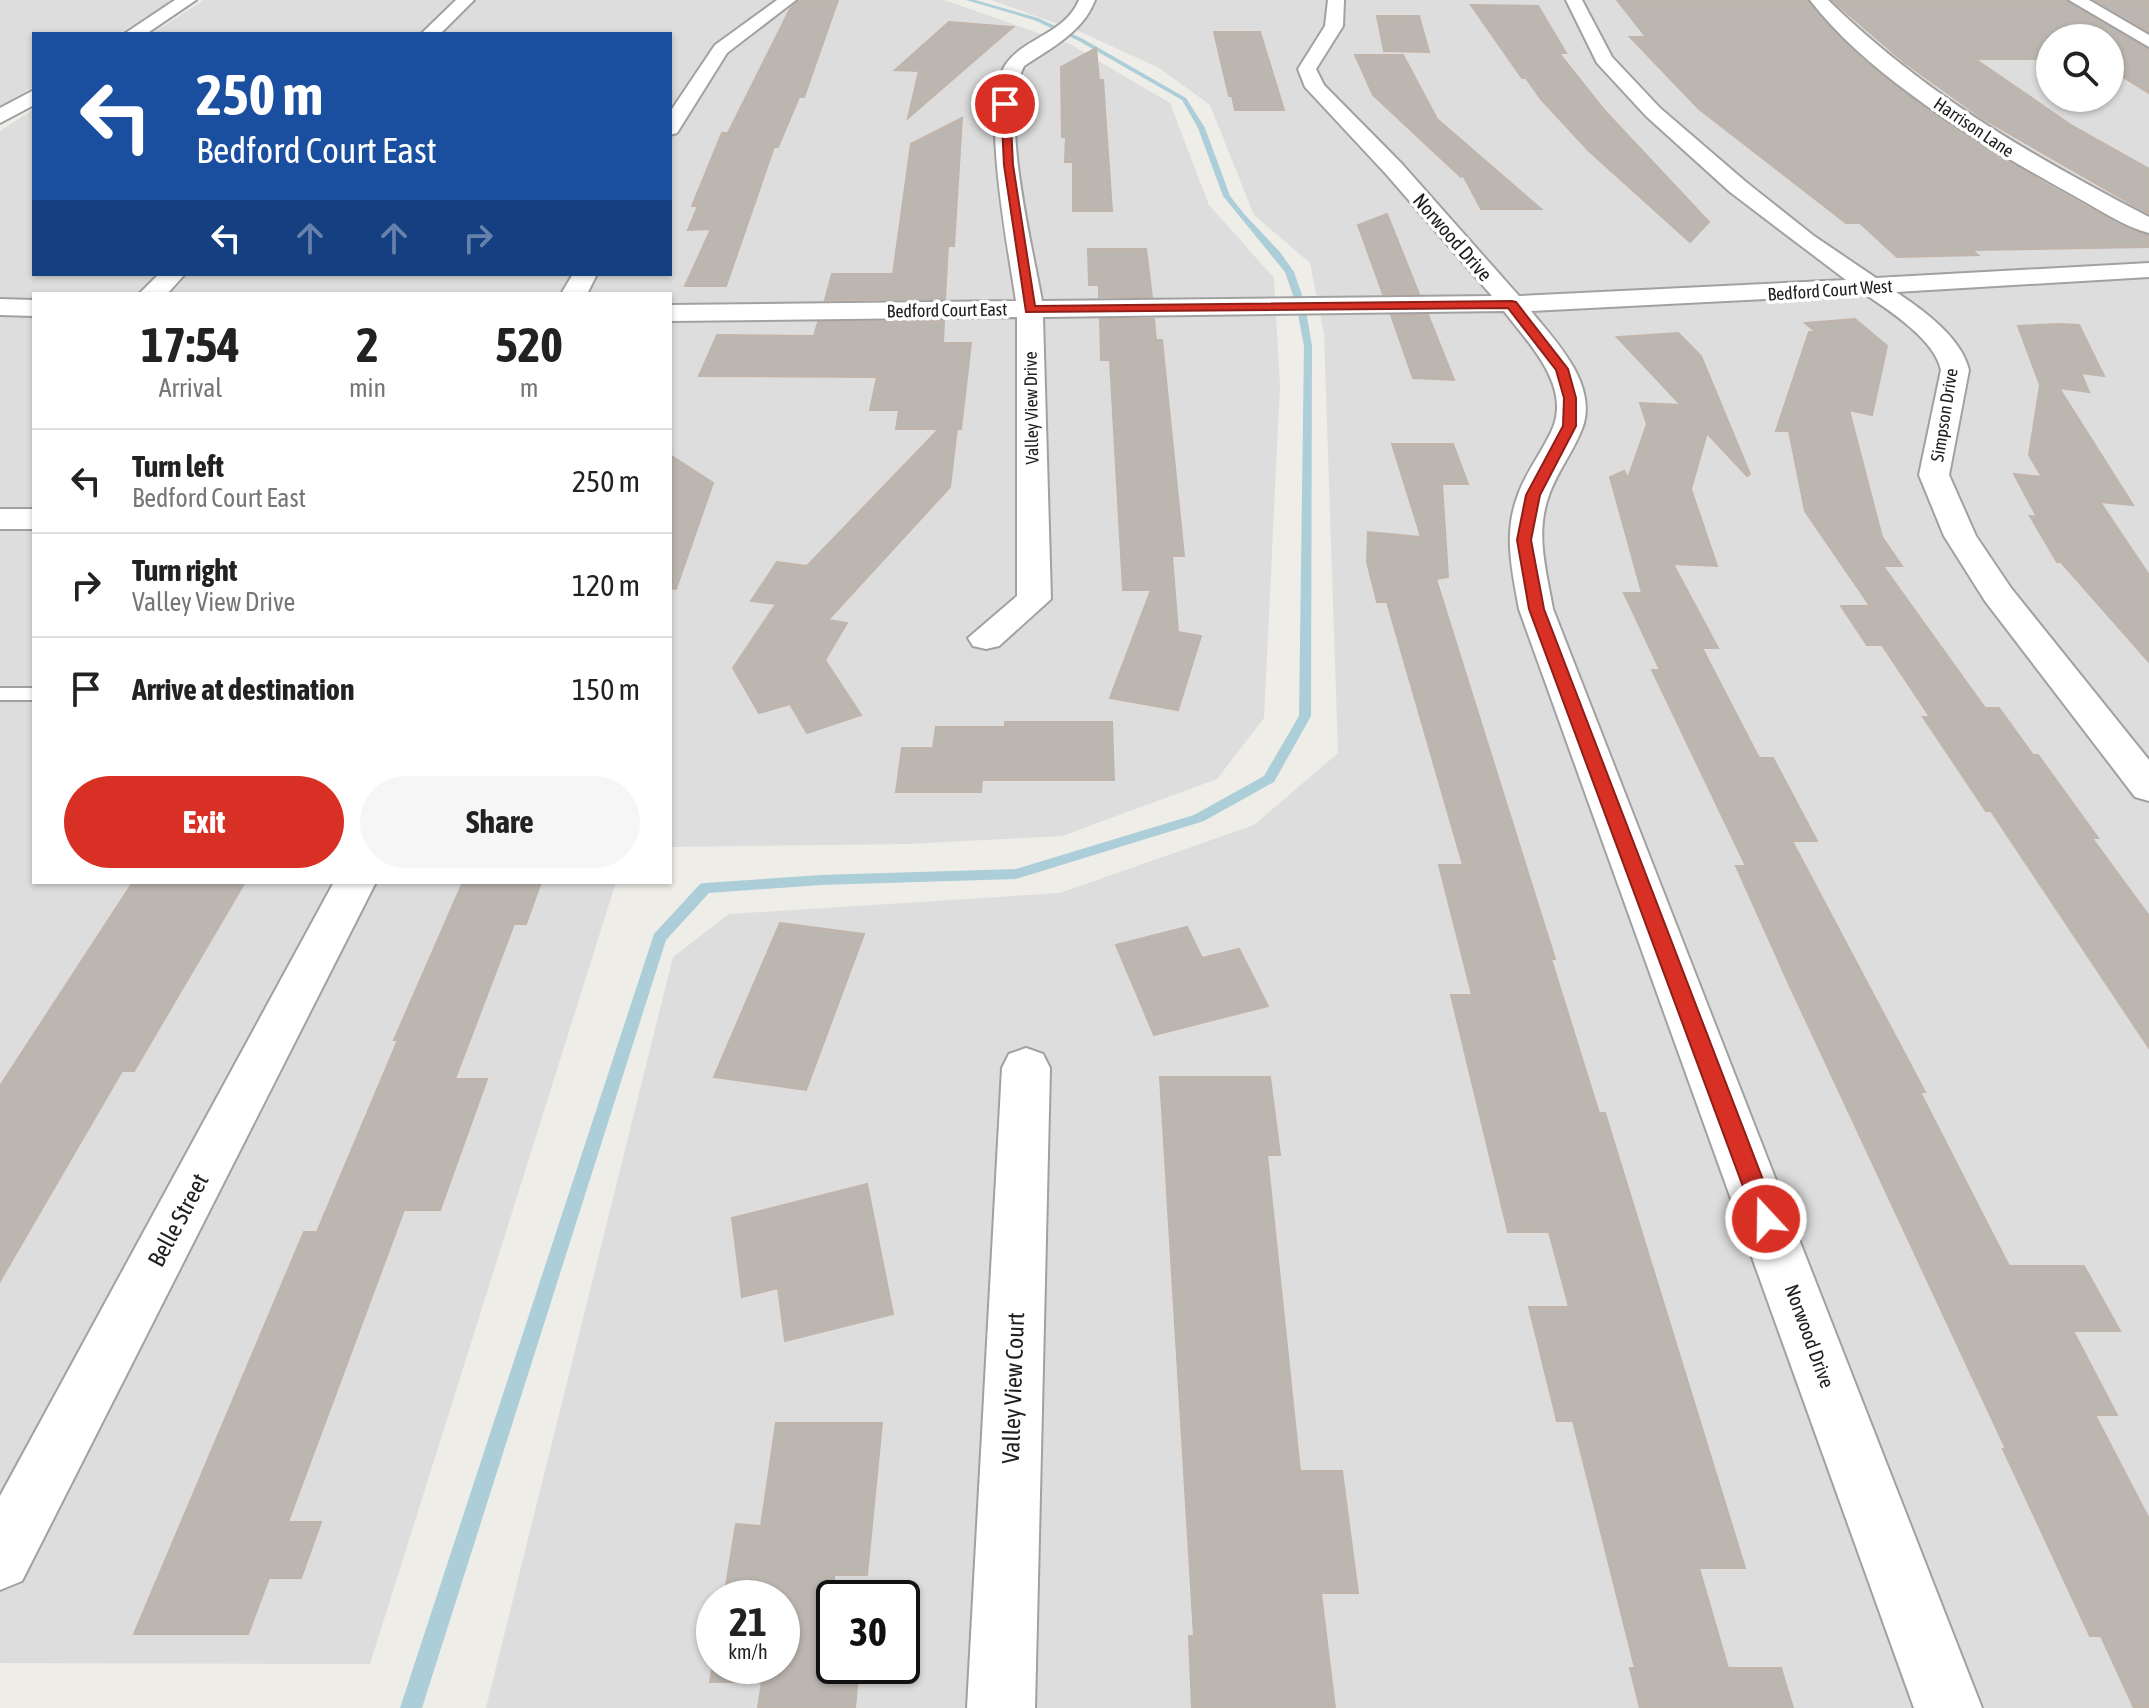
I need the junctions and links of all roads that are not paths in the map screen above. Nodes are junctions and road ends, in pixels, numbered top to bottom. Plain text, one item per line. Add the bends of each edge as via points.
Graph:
1 (187, 0) edge
2 (466, 0) edge
3 (788, 0) edge
4 (1087, 0) edge
5 (1336, 0) edge
6 (1574, 0) edge
7 (1818, 0) edge
8 (2077, 0) edge
9 (136, 32) edge
10 (432, 32) edge
11 (2149, 42) edge
12 (32, 97) edge
13 (0, 117) edge
14 (672, 126) edge
15 (2149, 226) edge
16 (2149, 270) edge
17 (171, 276) edge
18 (1873, 287) junction
19 (154, 292) edge
20 (1512, 304) junction
21 (0, 307) edge
22 (32, 308) edge
23 (1030, 309) junction
24 (672, 313) edge
25 (0, 519) edge
26 (32, 519) edge
27 (986, 638) dead end
28 (0, 694) edge
29 (32, 694) edge
30 (2149, 787) edge
31 (354, 884) edge
32 (1026, 1068) dead end
33 (0, 1559) edge
34 (1001, 1708) edge
35 (1948, 1708) edge

1 - 9 street
2 - 10 street
3 - 14 street via 721,49
4 - 23 street, Valley View Drive via 1084,10 1062,30 1017,62 1005,104 1008,165
5 - 20 street, Norwood Drive via 1334,26 1307,69 1315,87
6 - 18 street, Simpson Drive via 1604,59 1653,112 1738,187
7 - 15 street, Harrison Lane via 1857,40 1952,115
8 - 11 street
12 - 13 street
16 - 18 street, Bedford Court West
17 - 19 street
18 - 20 street, Bedford Court West
18 - 30 street, Simpson Drive via 1911,314 1952,356 1955,370 1934,475 1960,536 1997,594
20 - 23 street, Bedford Court East
20 - 35 street, Norwood Drive via 1562,369 1570,398 1569,426 1533,495 1524,540 1536,609
21 - 22 street
23 - 24 street, Bedford Court East
23 - 27 street, Valley View Drive via 1034,599
25 - 26 street
28 - 29 lane
31 - 33 street, Belle Street
32 - 34 street, Valley View Court

